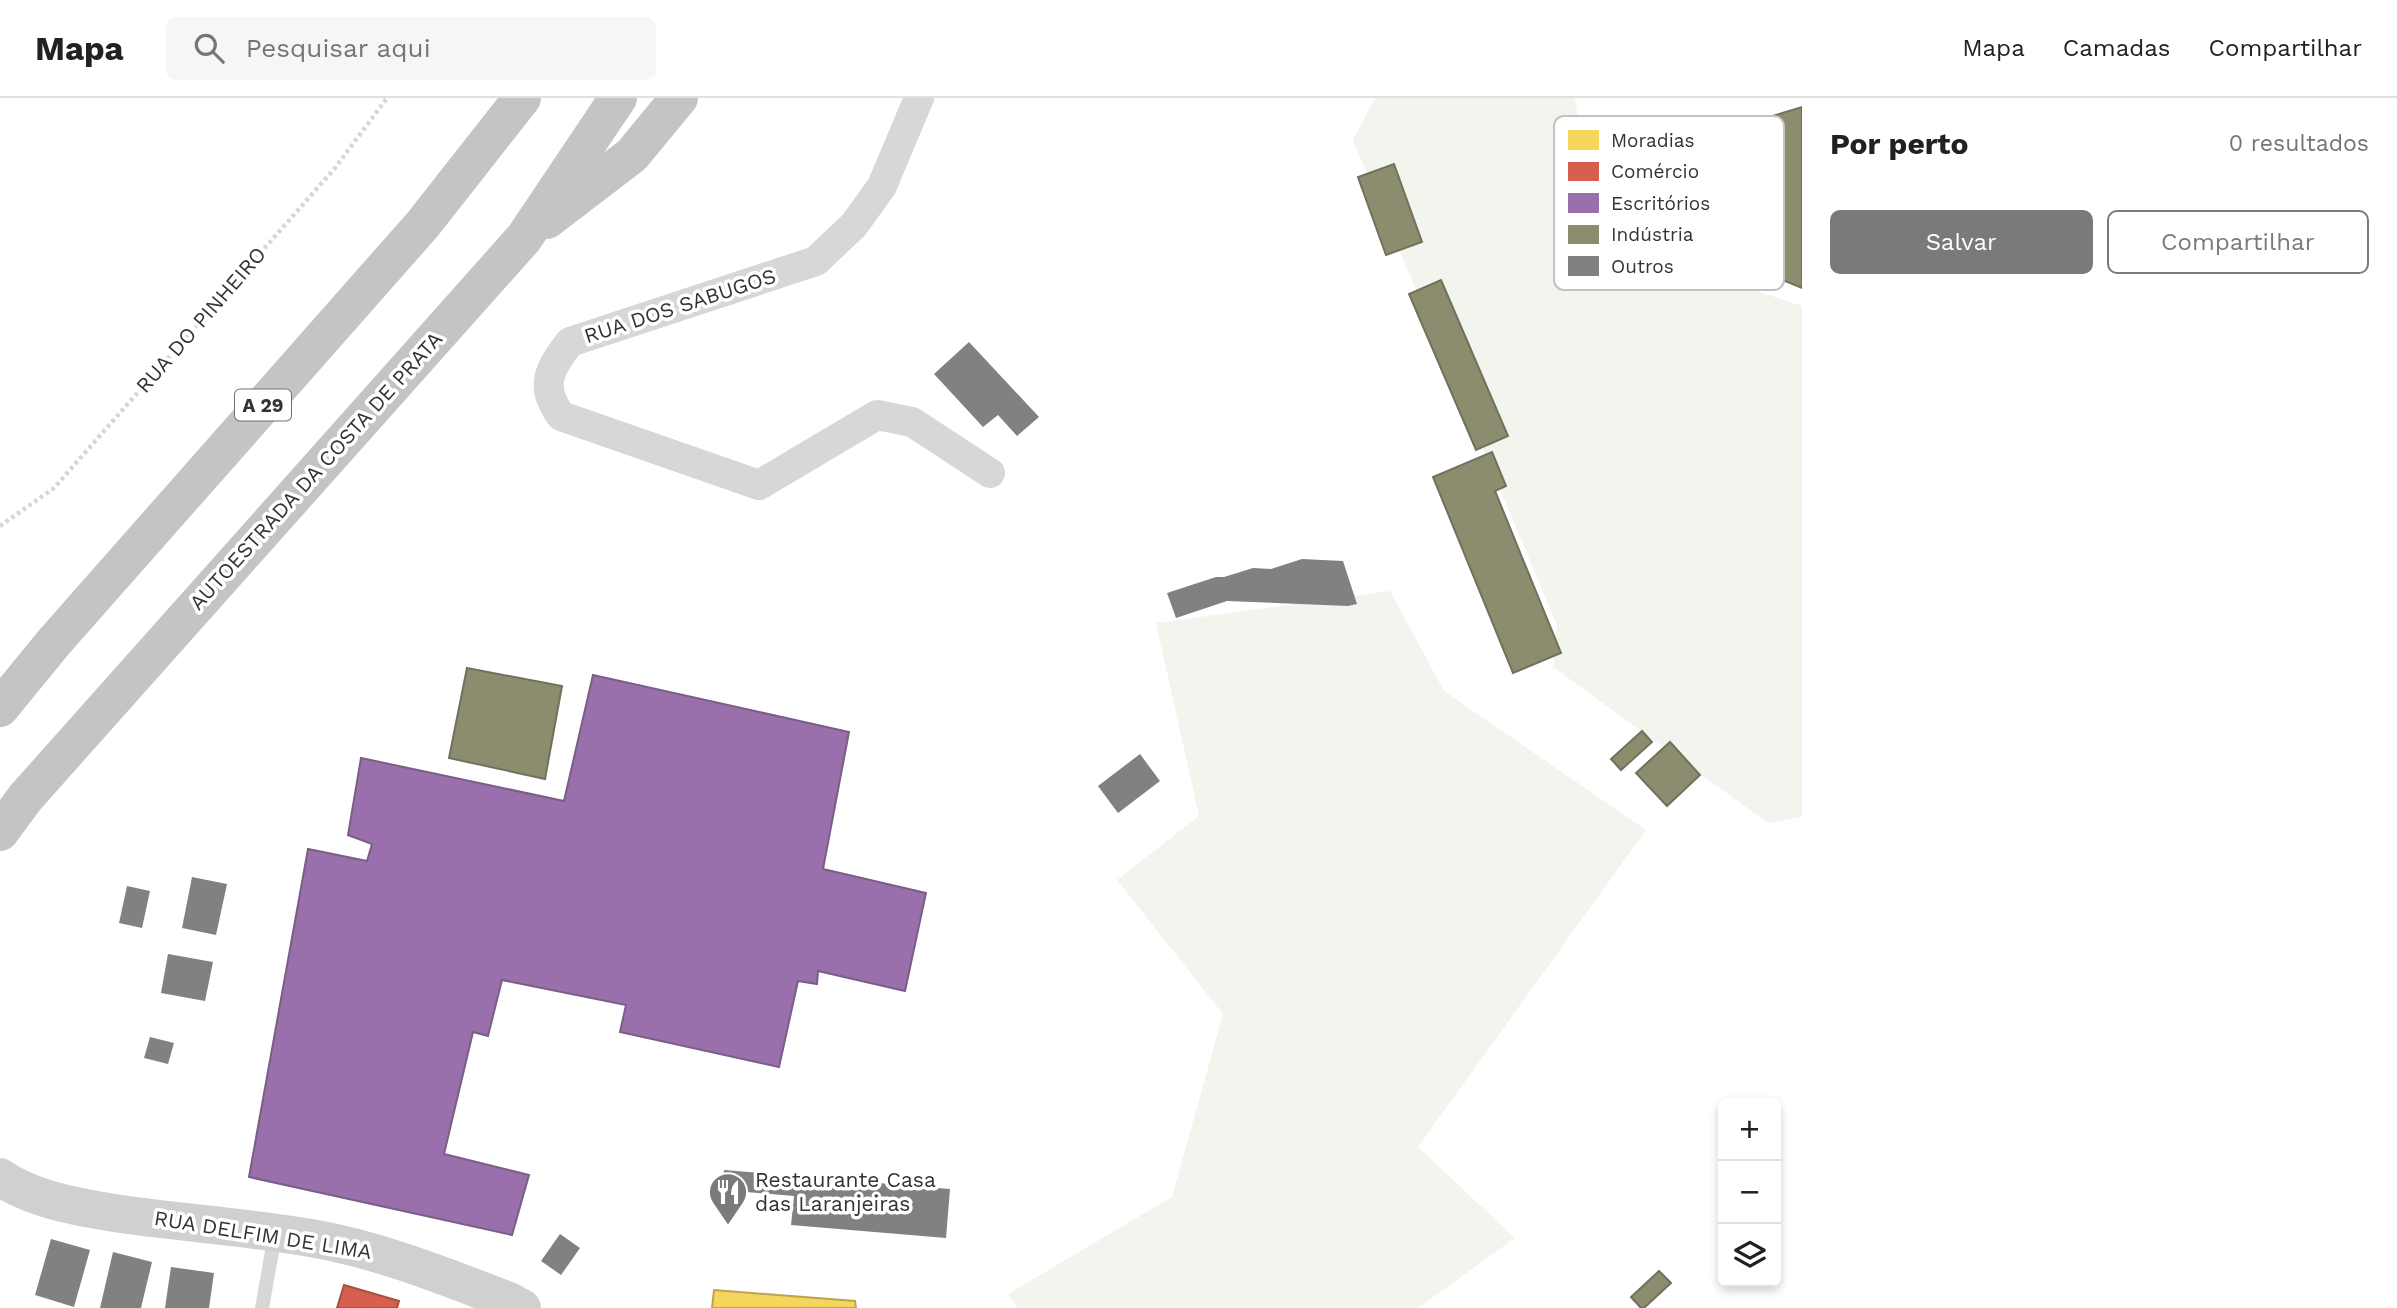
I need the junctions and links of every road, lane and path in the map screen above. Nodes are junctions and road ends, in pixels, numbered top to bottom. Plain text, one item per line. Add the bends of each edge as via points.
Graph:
1 (387, 98) edge
2 (522, 98) edge
3 (618, 98) edge
4 (679, 98) edge
5 (919, 98) edge
6 (524, 238) junction
7 (989, 473) dead end
8 (0, 526) edge
9 (0, 708) edge
10 (0, 832) edge
11 (0, 1177) edge
12 (275, 1234) junction
13 (262, 1308) edge
14 (522, 1308) edge

1 - 8 path, RUA DO PINHEIRO via 335,168 54,488
2 - 9 highway, A 29 via 423,224
3 - 6 highway, AUTOESTRADA DA COSTA DE PRATA
4 - 6 highway via 632,155
5 - 7 street, RUA DOS SABUGOS via 882,186 854,225 816,261 570,342 547,382 552,404 561,416 759,485 877,415 912,422
6 - 10 highway, AUTOESTRADA DA COSTA DE PRATA via 25,798
11 - 12 main road, RUA DELFIM DE LIMA via 73,1206
12 - 13 lane
12 - 14 main road, RUA DELFIM DE LIMA via 380,1252

